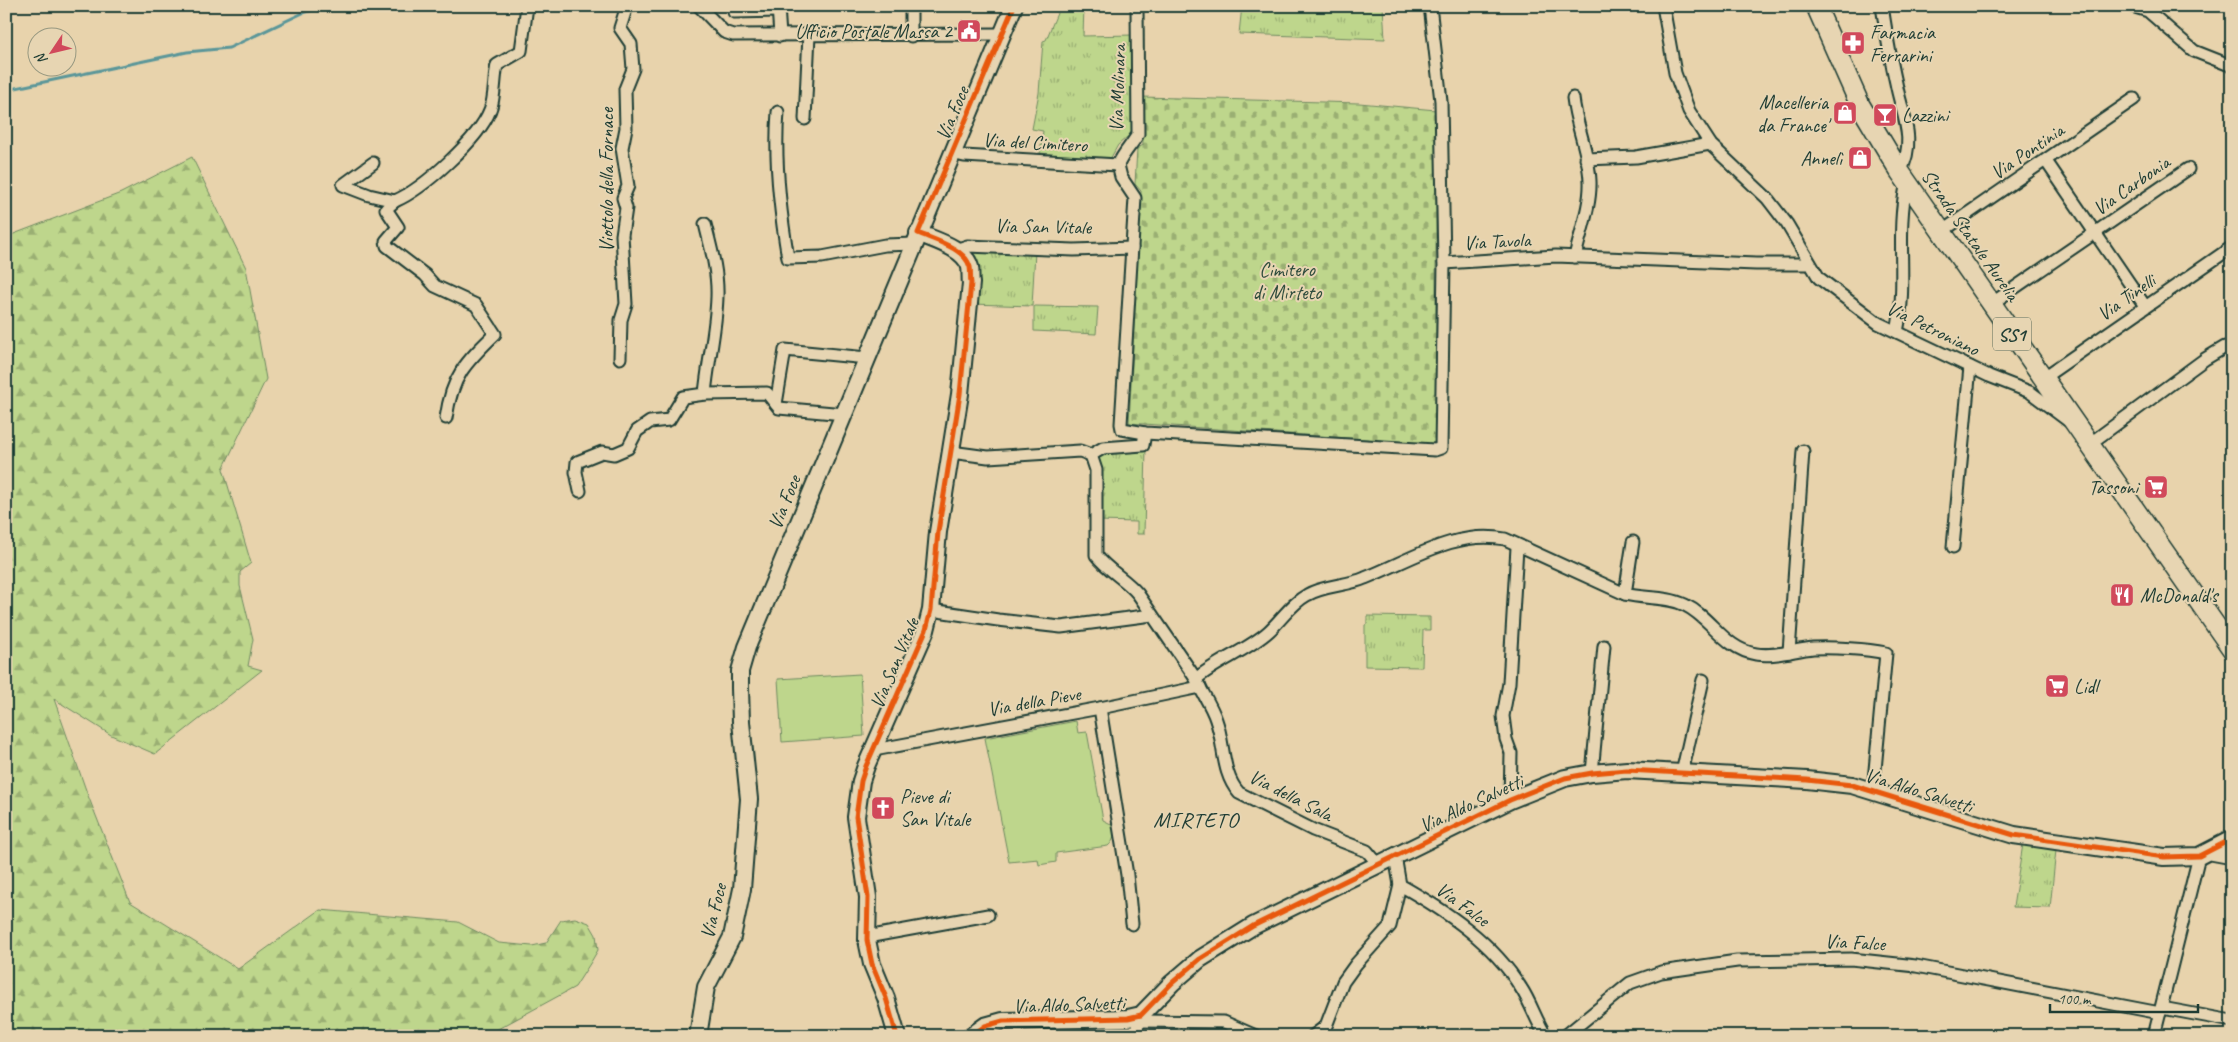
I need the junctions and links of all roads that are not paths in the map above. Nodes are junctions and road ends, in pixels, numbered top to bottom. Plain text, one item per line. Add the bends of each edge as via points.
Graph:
1 (527, 6) edge
2 (627, 6) edge
3 (699, 6) edge
4 (733, 6) edge
5 (911, 6) edge
6 (1014, 6) edge
7 (1137, 6) edge
8 (1430, 6) edge
9 (1663, 6) edge
10 (1816, 6) edge
11 (1882, 6) edge
12 (2132, 6) edge
13 (778, 8) edge
14 (1002, 34) junction
15 (809, 35) junction
16 (780, 36) junction
17 (911, 36) junction
18 (2232, 66) edge
19 (1572, 98) dead end
20 (2134, 99) dead end
21 (778, 112) dead end
22 (805, 119) dead end
23 (1710, 144) junction
24 (951, 152) junction
25 (1586, 159) junction
26 (2046, 162) junction
27 (373, 163) dead end
28 (1118, 165) junction
29 (2188, 168) dead end
30 (1903, 177) junction
31 (395, 201) junction
32 (705, 224) dead end
33 (1941, 232) junction
34 (2094, 233) junction
35 (916, 238) junction
36 (2232, 247) edge
37 (1132, 248) junction
38 (955, 250) junction
39 (1575, 257) junction
40 (1444, 263) junction
41 (1810, 264) junction
42 (1991, 304) junction
43 (2145, 306) junction
44 (1897, 332) junction
45 (2232, 351) edge
46 (620, 358) dead end
47 (867, 358) junction
48 (1970, 366) junction
49 (2043, 378) junction
50 (706, 394) junction
51 (776, 404) junction
52 (844, 414) junction
53 (446, 418) dead end
54 (2076, 426) junction
55 (1145, 433) junction
56 (2088, 445) junction
57 (1803, 451) dead end
58 (951, 452) junction
59 (1091, 455) junction
60 (580, 490) dead end
61 (1633, 542) dead end
62 (1517, 547) junction
63 (1953, 547) dead end
64 (1625, 594) junction
65 (931, 610) junction
66 (1152, 615) junction
67 (1604, 646) dead end
68 (2232, 648) edge
69 (1789, 652) junction
70 (1703, 680) dead end
71 (1198, 683) junction
72 (1100, 708) junction
73 (874, 750) junction
74 (1592, 773) junction
75 (1682, 774) junction
76 (1872, 791) junction
77 (1510, 800) junction
78 (2232, 839) edge
79 (2202, 855) junction
80 (1394, 856) junction
81 (2232, 858) edge
82 (1378, 864) junction
83 (1400, 885) junction
84 (988, 915) dead end
85 (1132, 924) dead end
86 (867, 937) junction
87 (2161, 1011) junction
88 (1141, 1018) junction
89 (2232, 1021) edge
90 (698, 1036) edge
91 (896, 1036) edge
92 (971, 1036) edge
93 (1132, 1036) edge
94 (1256, 1036) edge
95 (1313, 1036) edge
96 (1546, 1036) edge
97 (1565, 1036) edge
98 (2154, 1036) edge

1 - 31 street via 521,51 497,65 491,108 480,128 419,187
2 - 46 street, Viottolo della Fornace via 620,28 631,44 633,69 625,89 626,128 622,148 628,186 622,198 626,208 622,236 626,304 621,320
3 - 16 street via 724,32
4 - 13 street via 734,12
5 - 17 street
6 - 14 street, Via Foce
7 - 28 street, Via Molinara via 1138,134 1122,154
8 - 40 street, Via Tavola via 1441,102
9 - 23 street, Via Petroniano via 1681,95
10 - 30 main road, Strada Statale Aurelia / SS1 via 1860,105
11 - 30 street via 1895,81 1908,129
12 - 18 street via 2148,11 2194,51
13 - 16 street
14 - 17 street
14 - 24 street, Via Foce
15 - 16 street
15 - 17 street
15 - 22 street
19 - 25 street
20 - 26 street, Via Pontinia
21 - 35 street via 780,187 788,258 822,257
23 - 25 street via 1636,157
23 - 41 street, Via Petroniano via 1767,198 1787,224
24 - 28 street, Via del Cimitero via 964,156
24 - 35 street, Via Foce
25 - 39 street via 1590,183
26 - 33 street, Via Pontinia
26 - 34 street, Via Carbonia
27 - 31 street via 344,185
28 - 37 street via 1121,177 1135,198
29 - 34 street, Via Carbonia
30 - 33 main road, Strada Statale Aurelia / SS1
30 - 44 street via 1900,218 1902,307
31 - 53 street via 386,209 398,227 386,241 387,246 434,286 476,305 495,334 469,360 455,380
32 - 50 street via 716,268 717,296
33 - 42 main road, Strada Statale Aurelia / SS1
34 - 42 street, Via Carbonia
34 - 43 street, Via Carbonia
35 - 38 street, Via San Vitale
35 - 47 street, Via Foce
36 - 43 street, Via Tinelli
37 - 38 street, Via San Vitale via 1074,250 967,246
37 - 55 street via 1121,424 1122,430
38 - 58 street, Via San Vitale via 964,256 970,267 971,283
39 - 40 street, Via Tavola
39 - 41 street, Via Tavola
40 - 55 street via 1441,448
41 - 44 street, Via Petroniano via 1819,278 1878,323
42 - 49 main road, Strada Statale Aurelia / SS1
43 - 49 street, Via Tinelli
44 - 48 street, Via Petroniano
45 - 56 street via 2225,347 2204,359
47 - 51 street via 785,350
47 - 52 street, Via Foce
48 - 54 street, Via Petroniano via 2030,392
48 - 63 street
49 - 54 main road, Strada Statale Aurelia / SS1
50 - 51 street via 767,393
50 - 60 street via 683,398 669,420 650,422 637,432 628,448 614,454 602,452 578,462 576,472
51 - 52 street via 779,408
52 - 90 street, Via Foce via 740,671 741,722 749,799 742,889 732,937 706,987
54 - 56 main road, Strada Statale Aurelia / SS1
55 - 59 street via 1143,445 1099,449
56 - 68 main road, Strada Statale Aurelia / SS1
57 - 69 street
58 - 59 street via 988,457 1080,451
58 - 65 street, Via San Vitale via 938,532
59 - 66 street, Via della Sala via 1096,470 1096,555 1129,582
61 - 64 street
62 - 64 street
62 - 71 street via 1505,540 1478,537 1424,550 1364,579 1313,592 1304,596 1256,640 1212,666
62 - 77 street via 1504,716 1511,753
64 - 69 street via 1673,600 1685,605 1736,648 1769,655
65 - 66 street via 1061,627
65 - 73 street, Via San Vitale via 926,630
66 - 71 street, Via della Sala
67 - 74 street
69 - 76 street via 1814,648 1886,653
70 - 75 street
71 - 72 street, Via della Pieve
71 - 82 street, Via della Sala via 1216,719 1227,772 1239,793 1313,830 1367,851
72 - 73 street, Via della Pieve
72 - 85 street
73 - 86 street, Via San Vitale via 861,781 856,817 868,898
74 - 75 street, Via Aldo Salvetti via 1627,770
74 - 77 street, Via Aldo Salvetti via 1565,778
75 - 76 street, Via Aldo Salvetti via 1815,781
76 - 79 street, Via Aldo Salvetti via 2014,834 2164,858
77 - 80 street, Via Aldo Salvetti
78 - 79 street, Via Aldo Salvetti
79 - 81 street
79 - 87 street
80 - 82 street, Via Aldo Salvetti
80 - 83 street
82 - 88 street, Via Aldo Salvetti via 1230,939 1172,982
83 - 95 street via 1390,926 1343,982 1326,1026
83 - 96 street, Via Falce via 1490,947 1522,988
84 - 86 street
86 - 91 street, Via San Vitale via 872,964 886,998
87 - 89 street, Via Falce
87 - 97 street, Via Falce via 1916,966 1851,959 1737,961 1641,978 1630,983
87 - 98 street
88 - 92 street, Via Aldo Salvetti via 1003,1021 985,1026
88 - 93 street
88 - 94 street via 1224,1022

